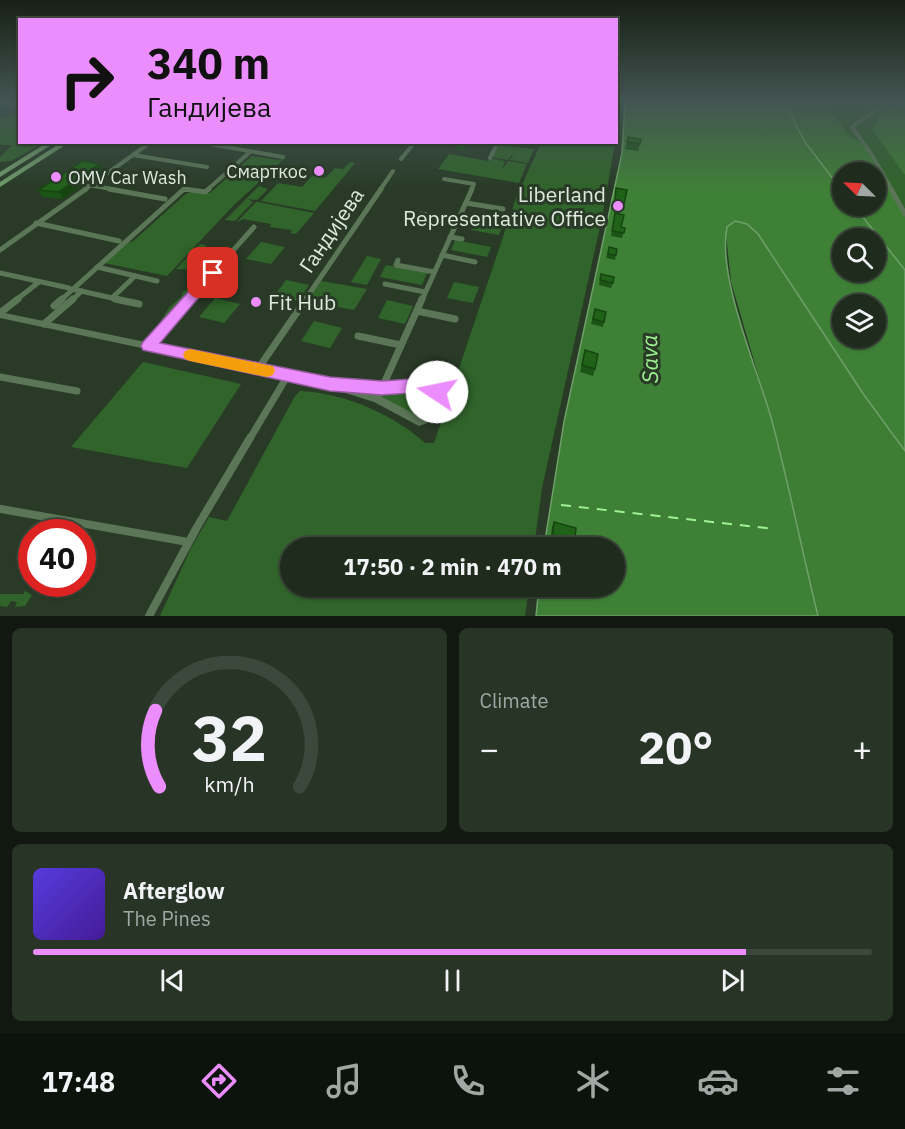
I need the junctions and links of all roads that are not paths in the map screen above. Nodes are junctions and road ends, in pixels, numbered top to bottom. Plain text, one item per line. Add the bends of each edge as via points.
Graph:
1 (855, 132) edge
2 (50, 144) edge
3 (64, 144) edge
4 (148, 144) edge
5 (209, 144) edge
6 (413, 144) edge
7 (497, 144) edge
8 (251, 152) junction
9 (133, 155) junction
10 (283, 157) dead end
11 (490, 158) dead end
12 (401, 159) dead end
13 (207, 167) dead end
14 (393, 171) dead end
15 (0, 175) edge
16 (444, 179) dead end
17 (0, 185) edge
18 (89, 185) junction
19 (165, 199) dead end
20 (466, 203) junction
21 (503, 209) dead end
22 (421, 214) dead end
23 (905, 214) edge
24 (458, 220) junction
25 (36, 223) junction
26 (254, 227) dead end
27 (450, 237) junction
28 (462, 239) dead end
29 (119, 241) dead end
30 (0, 250) edge
31 (442, 255) junction
32 (398, 260) dead end
33 (475, 261) dead end
34 (97, 267) junction
35 (434, 272) junction
36 (0, 273) edge
37 (135, 276) junction
38 (157, 281) dead end
39 (39, 282) junction
40 (385, 284) dead end
41 (70, 289) junction
42 (82, 291) junction
43 (425, 292) junction
44 (112, 298) junction
45 (139, 304) dead end
46 (54, 306) dead end
47 (417, 311) junction
48 (0, 314) edge
49 (455, 319) dead end
50 (44, 324) junction
51 (358, 336) dead end
52 (401, 345) junction
53 (148, 346) junction
54 (258, 369) junction
55 (288, 375) junction
56 (0, 377) edge
57 (330, 384) junction
58 (382, 388) junction
59 (76, 391) dead end
60 (377, 399) junction
61 (1, 509) edge
62 (188, 542) junction
63 (149, 616) edge

1 - 23 street
2 - 15 main road
3 - 17 main road
4 - 9 street
5 - 8 street
6 - 12 street
7 - 11 street
8 - 10 street
8 - 34 street via 205,192 184,189
9 - 13 street
9 - 18 street
14 - 54 street, Гандијева
16 - 20 street via 474,184
18 - 19 street
18 - 25 street
20 - 21 street
20 - 24 street
22 - 24 street
24 - 27 street
25 - 29 street
25 - 30 street
26 - 53 street
27 - 28 street
27 - 31 street
31 - 33 street
31 - 35 street
32 - 35 street via 396,265
34 - 37 street
34 - 41 street
35 - 43 street
36 - 39 street
37 - 38 street
37 - 44 street
39 - 41 street
39 - 48 street
40 - 43 street
41 - 42 street
41 - 46 street
42 - 44 street
42 - 50 street
43 - 47 street
44 - 45 street
47 - 49 street
47 - 52 street
48 - 50 street
50 - 53 street
51 - 52 street
52 - 58 street
53 - 54 street
54 - 55 street
55 - 57 street
55 - 62 street
56 - 59 street
57 - 58 street
57 - 60 street
58 - 60 street
58 - 60 street via 432,386 437,392 431,415 426,422 419,422
61 - 62 street
62 - 63 street

